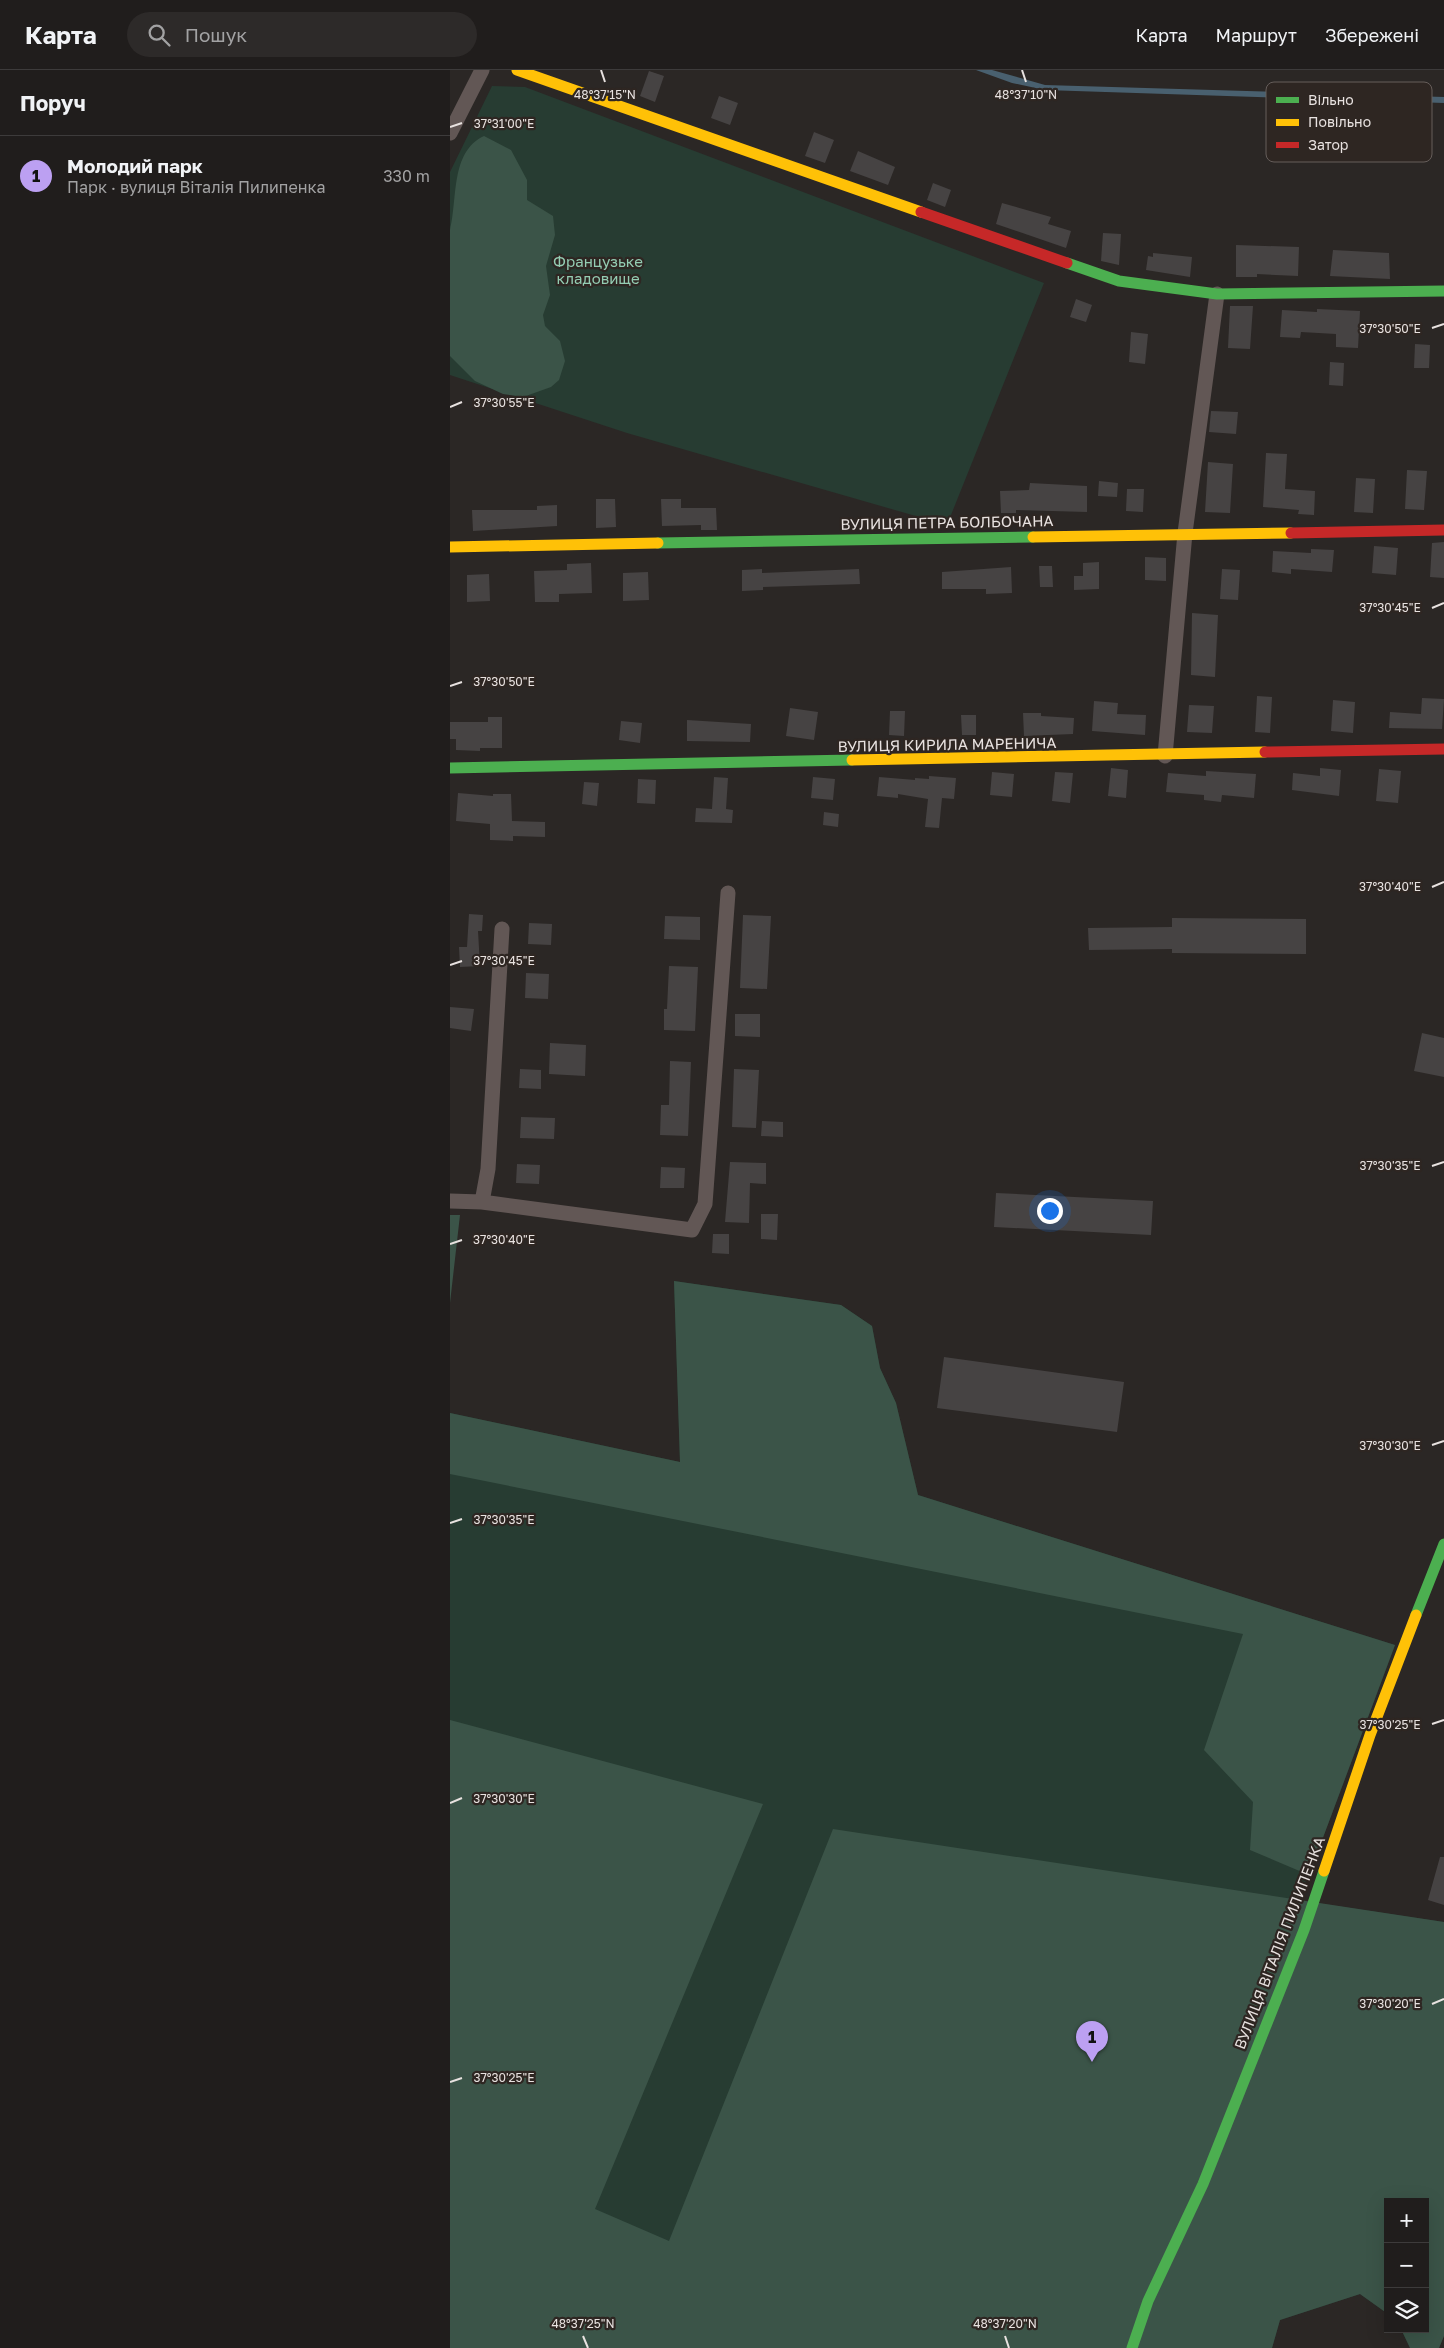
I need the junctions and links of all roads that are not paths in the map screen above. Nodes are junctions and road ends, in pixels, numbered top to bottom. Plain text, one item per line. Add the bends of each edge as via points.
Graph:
1 (482, 70) edge
2 (517, 70) edge
3 (450, 133) edge
4 (1444, 291) edge
5 (1217, 294) junction
6 (1444, 530) edge
7 (1186, 533) junction
8 (450, 548) edge
9 (1444, 749) edge
10 (1165, 756) junction
11 (450, 768) edge
12 (728, 893) dead end
13 (502, 929) dead end
14 (450, 1201) edge
15 (482, 1202) junction
16 (1444, 1544) edge
17 (1132, 2348) edge

1 - 3 street
2 - 5 street via 1119,281
4 - 5 street
5 - 7 street
6 - 7 street, ВУЛИЦЯ ПЕТРА БОЛБОЧАНА
7 - 8 street, ВУЛИЦЯ ПЕТРА БОЛБОЧАНА
7 - 10 street
9 - 10 street, ВУЛИЦЯ КИРИЛА МАРЕНИЧА
10 - 11 street, ВУЛИЦЯ КИРИЛА МАРЕНИЧА
12 - 15 street via 705,1204 692,1230
13 - 15 street via 488,1169
14 - 15 street
16 - 17 street, ВУЛИЦЯ ВІТАЛІЯ ПИЛИПЕНКА via 1370,1735 1304,1930 1204,2184 1148,2301

